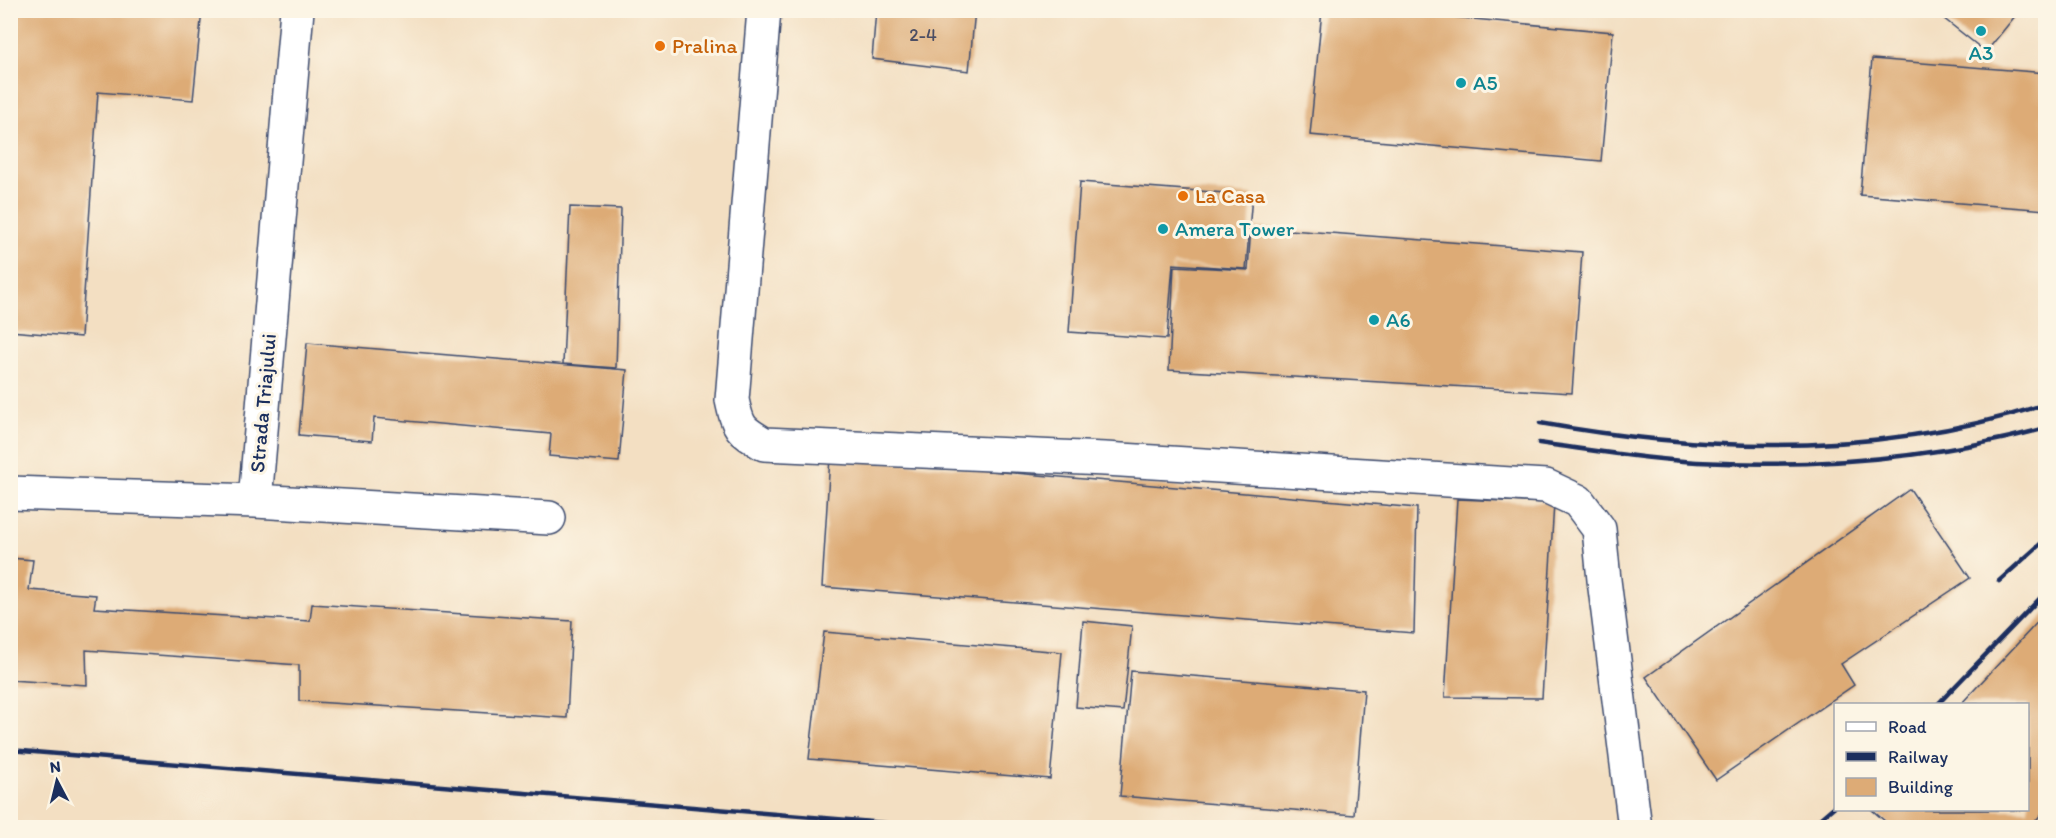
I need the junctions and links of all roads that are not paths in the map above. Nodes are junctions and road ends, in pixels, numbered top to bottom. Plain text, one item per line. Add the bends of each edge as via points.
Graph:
1 (297, 10) edge
2 (764, 10) edge
3 (10, 494) edge
4 (255, 501) junction
5 (549, 518) dead end
6 (1635, 828) edge

1 - 4 street, Strada Triajului
2 - 6 street via 732,400 743,431 764,444 1105,459 1546,486 1578,501 1599,530
3 - 4 street
4 - 5 street, Strada Triajului

